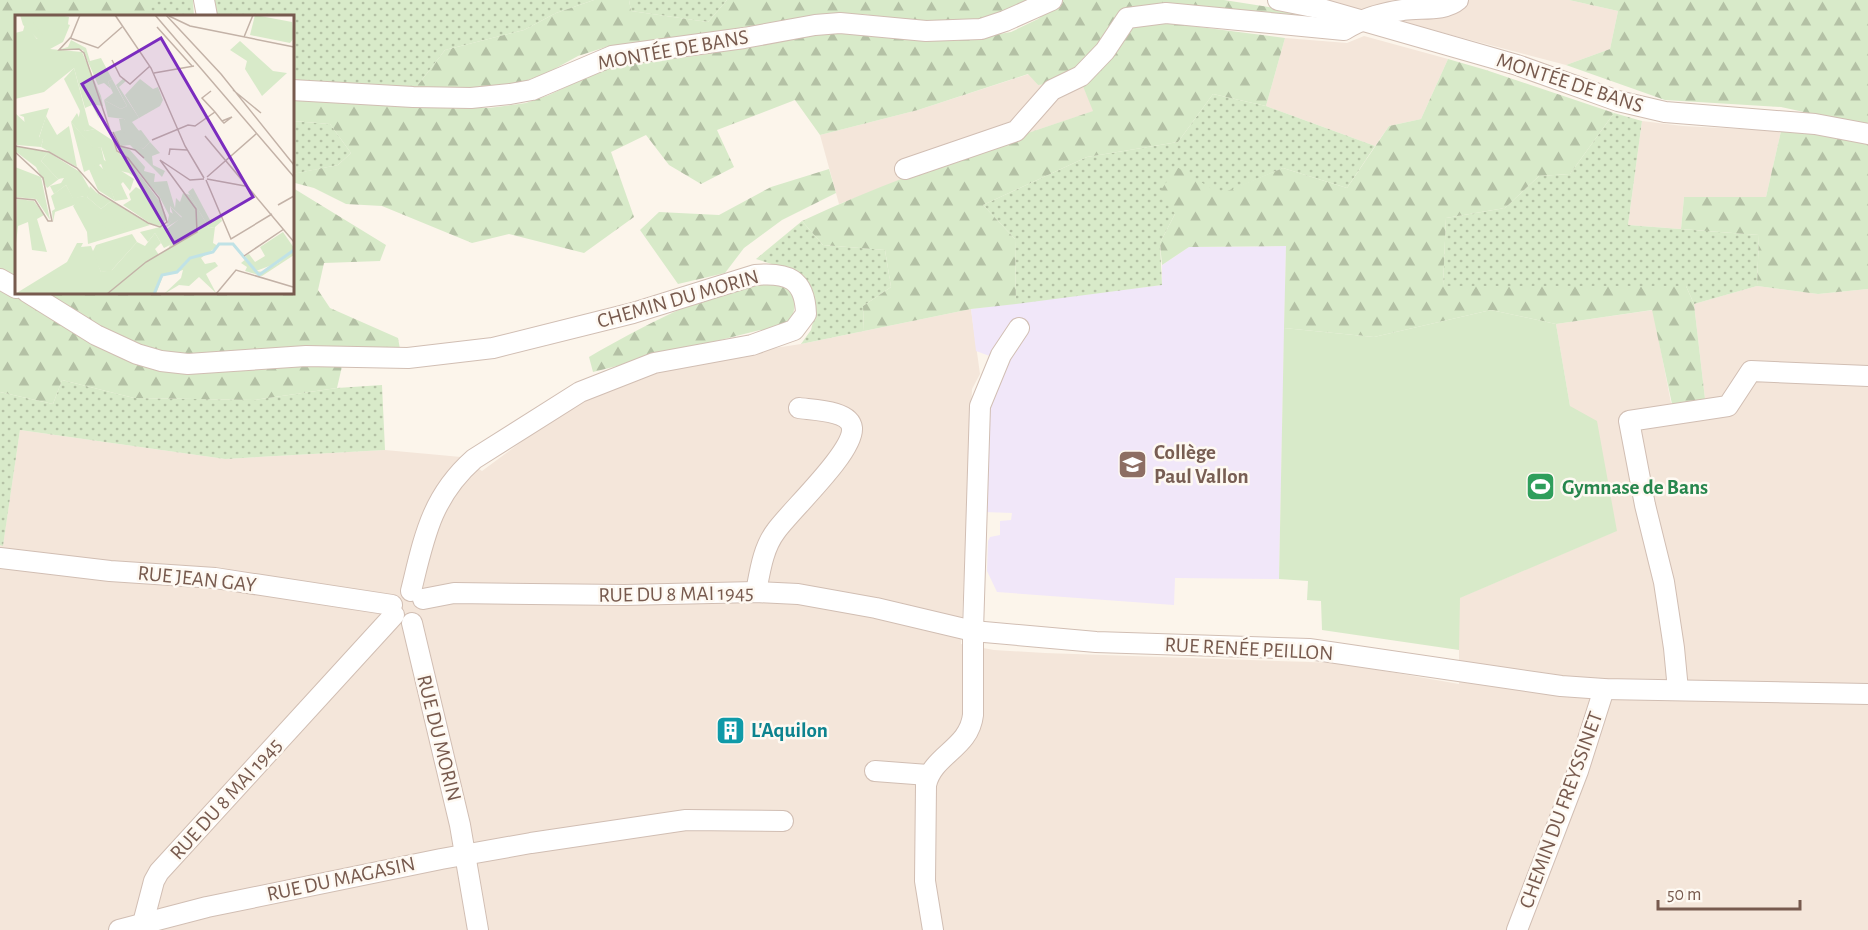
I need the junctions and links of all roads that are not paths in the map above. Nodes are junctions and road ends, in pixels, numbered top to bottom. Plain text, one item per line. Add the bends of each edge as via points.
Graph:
1 (204, 0) edge
2 (1052, 0) edge
3 (1278, 0) edge
4 (1458, 0) edge
5 (207, 15) edge
6 (1359, 21) junction
7 (294, 90) edge
8 (1868, 134) edge
9 (905, 169) dead end
10 (0, 279) edge
11 (15, 287) edge
12 (30, 294) edge
13 (1018, 328) dead end
14 (1868, 376) edge
15 (799, 408) dead end
16 (0, 558) edge
17 (756, 592) junction
18 (417, 595) junction
19 (400, 614) junction
20 (927, 619) joint
21 (973, 631) junction
22 (1604, 689) junction
23 (1678, 690) junction
24 (1868, 694) edge
25 (875, 771) dead end
26 (928, 775) junction
27 (783, 821) dead end
28 (465, 854) junction
29 (143, 923) junction
30 (119, 930) edge
31 (478, 930) edge
32 (933, 930) edge
33 (1517, 930) edge

1 - 5 street
2 - 7 street, MONTÉE DE BANS via 981,28 926,31 840,23 612,56 532,90 510,94 413,97
3 - 6 street, MONTÉE DE BANS
4 - 6 street via 1450,6 1402,10
6 - 8 street, MONTÉE DE BANS via 1518,65 1618,101 1665,112 1815,124
6 - 9 street via 1344,30 1166,13 1127,18 1105,51 1081,76 1052,90 1016,131
10 - 11 street
12 - 18 street, CHEMIN DU MORIN via 96,335 137,354 188,364 306,356 408,358 493,348 633,314 755,275 786,276 800,286 807,314 794,330 752,345 654,363 580,392 474,459 441,498 427,528
13 - 21 street via 1001,355 980,406
14 - 23 street via 1751,371 1728,406 1629,421 1664,582
15 - 17 street via 842,415 852,427 850,440 775,532 761,564
16 - 19 street, RUE JEAN GAY via 215,578
17 - 18 street, RUE DU 8 MAI 1945
17 - 20 street, RUE DU 8 MAI 1945 via 798,594
18 - 19 street via 399,594
18 - 19 street via 425,610 422,616
19 - 28 street, RUE DU MORIN
19 - 29 street, RUE DU 8 MAI 1945 via 159,872
20 - 21 street, RUE RENÉE PEILLON
21 - 22 street, RUE RENÉE PEILLON via 1096,642 1309,649
21 - 26 street via 972,726
22 - 23 street, RUE RENÉE PEILLON
22 - 33 street, CHEMIN DU FREYSSINET via 1578,771
23 - 24 street, RUE RENÉE PEILLON
25 - 26 street
26 - 32 street via 925,881
27 - 28 street, RUE DU MAGASIN via 686,820
28 - 29 street, RUE DU MAGASIN
28 - 31 street
29 - 30 street

